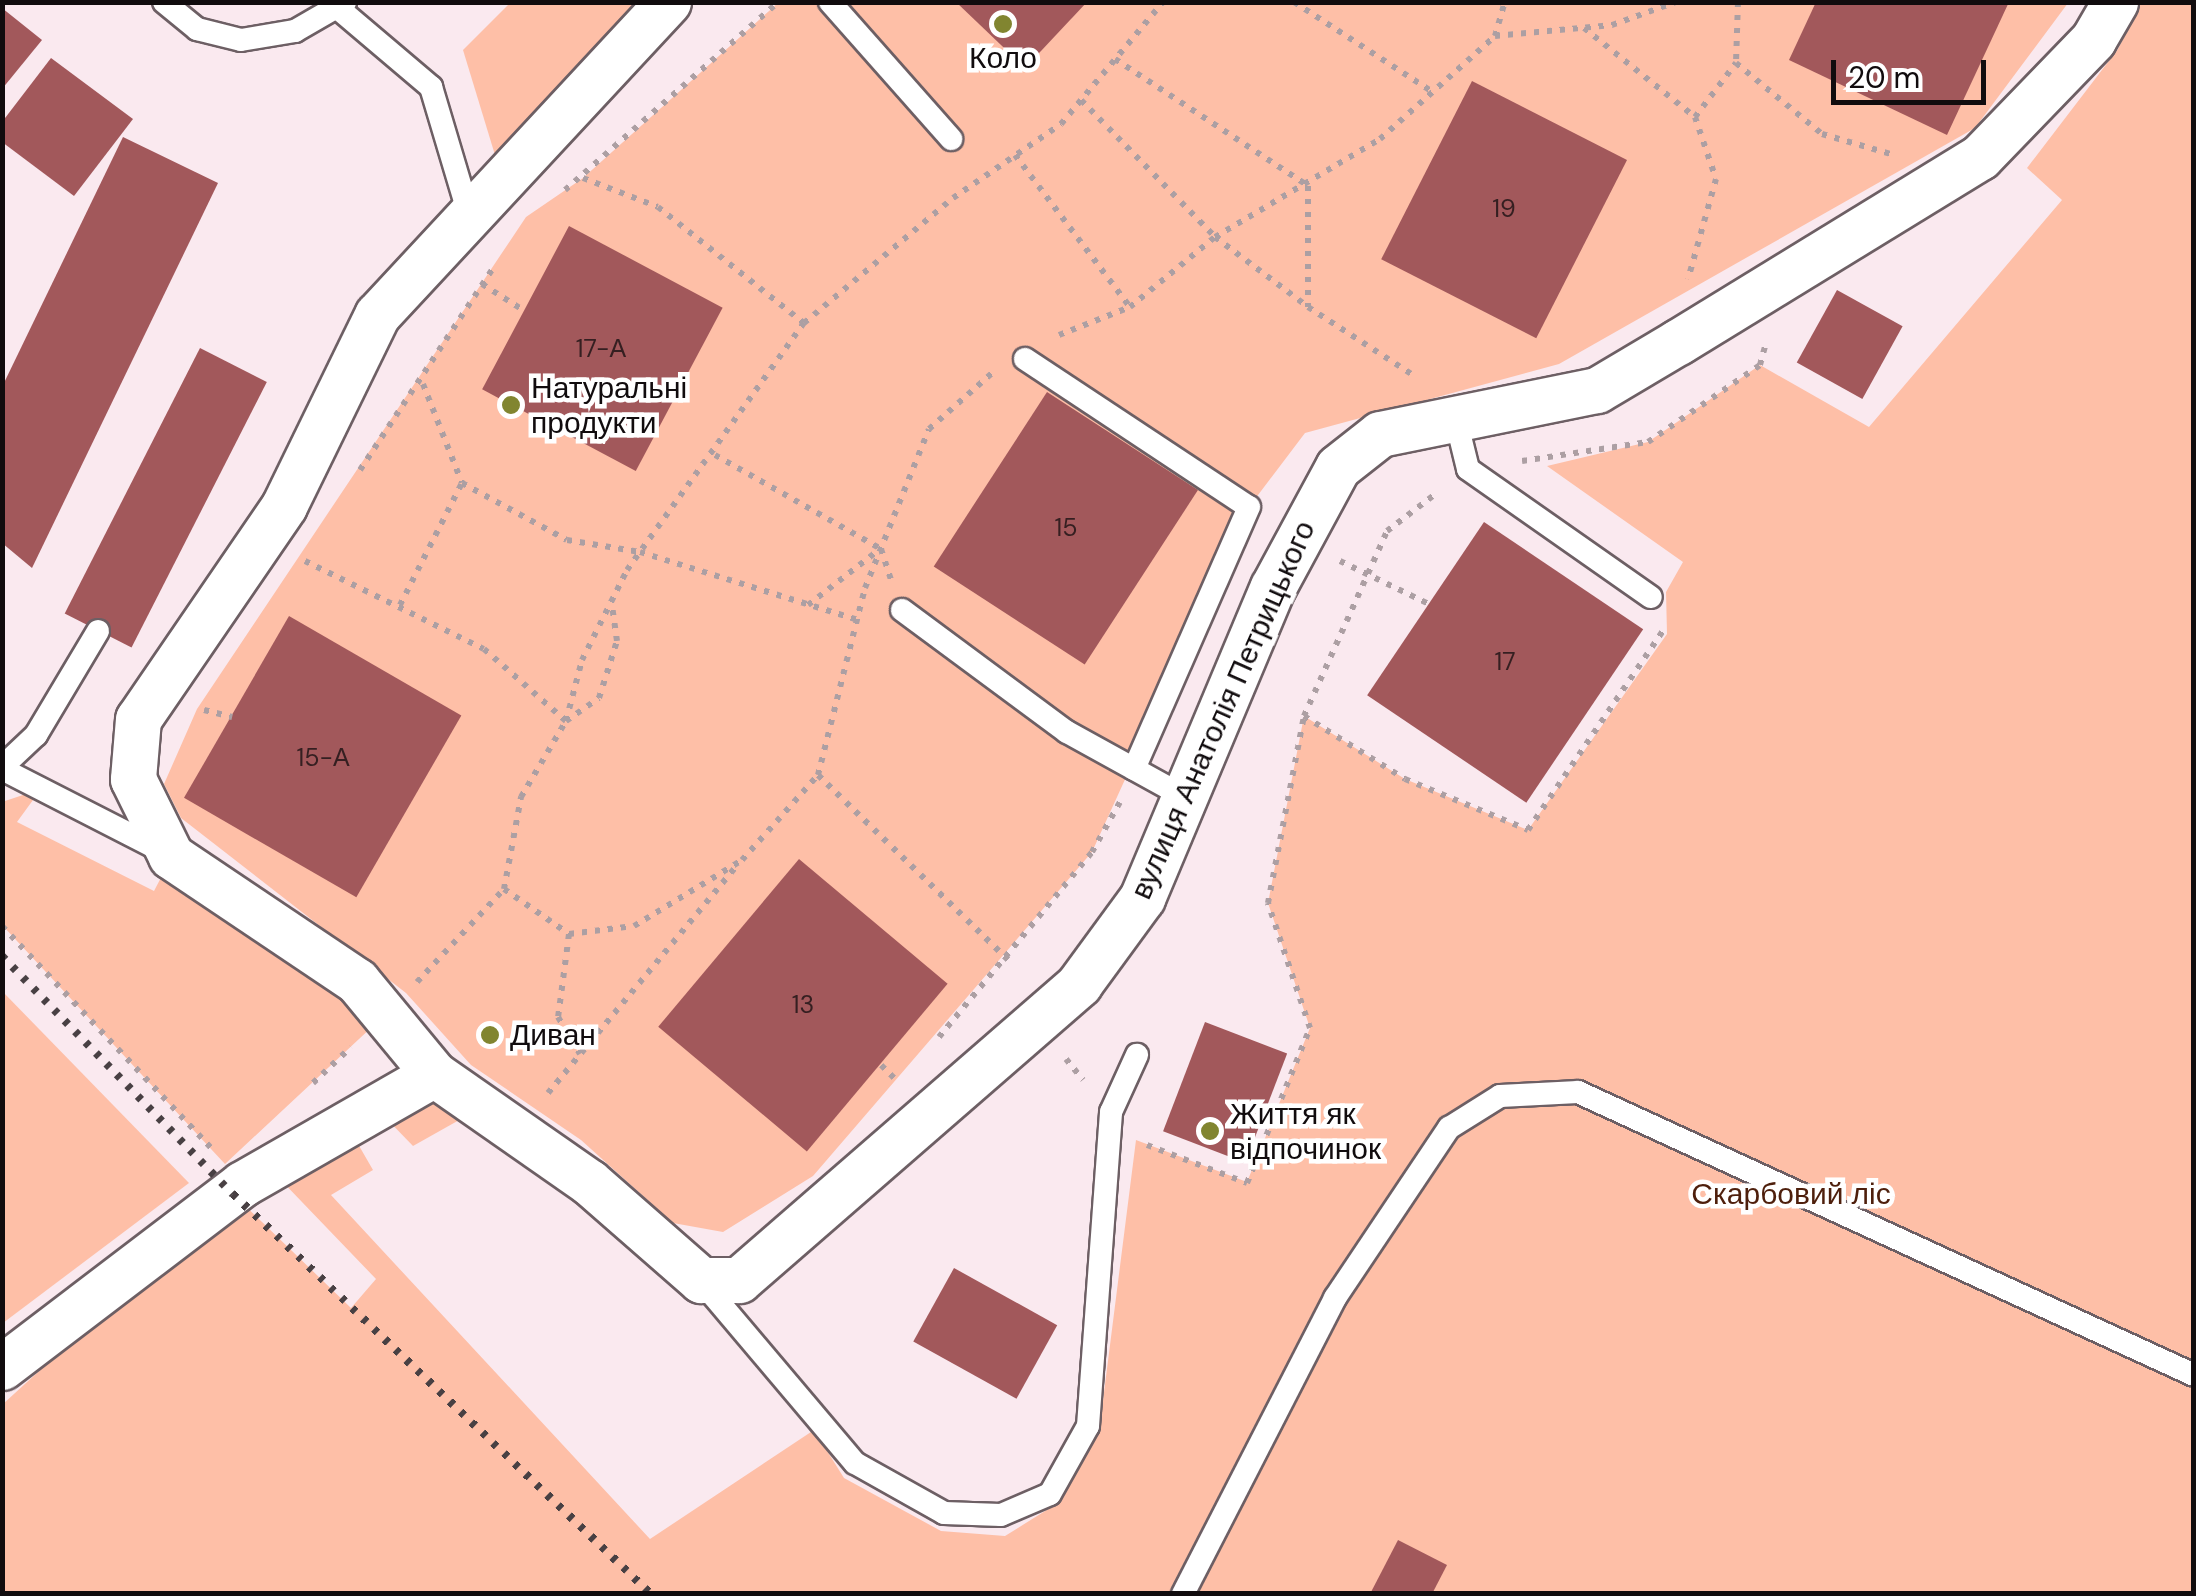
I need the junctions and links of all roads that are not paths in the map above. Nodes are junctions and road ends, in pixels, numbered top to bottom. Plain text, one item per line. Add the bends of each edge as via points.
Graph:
1 (164, 2) edge
2 (668, 2) edge
3 (830, 2) edge
4 (2115, 2) edge
5 (342, 6) edge
6 (951, 139) dead end
7 (470, 218) junction
8 (1025, 359) dead end
9 (1456, 420) junction
10 (1651, 596) road end
11 (902, 610) dead end
12 (98, 631) dead end
13 (2, 768) edge
14 (1134, 768) junction
15 (1190, 800) junction
16 (171, 856) junction
17 (1137, 1054) dead end
18 (434, 1074) junction
19 (701, 1280) junction
20 (2, 1367) edge
21 (2194, 1375) edge
22 (1182, 1594) edge

1 - 5 lane via 196,29 240,40 294,31
2 - 7 street
3 - 6 lane
4 - 9 street, вулиця Анатолія Петрицького via 2093,40 1980,156 1598,390
5 - 7 lane via 431,87
7 - 16 street via 377,315 284,506 138,718 133,780
8 - 14 lane via 1250,507
9 - 10 lane via 1468,470
9 - 15 street, вулиця Анатолія Петрицького via 1380,434 1338,466 1296,543
11 - 14 lane via 1066,732
12 - 13 lane via 36,735
13 - 16 lane
14 - 15 lane
15 - 19 street, вулиця Анатолія Петрицького via 1142,898 1079,984 771,1259 740,1280
16 - 18 street via 358,981
17 - 19 lane via 1111,1112 1088,1426 1050,1494 1001,1515 944,1513 854,1463
18 - 19 street via 589,1182
18 - 20 street via 242,1184
21 - 22 lane via 1578,1092 1500,1096 1449,1128 1336,1298

